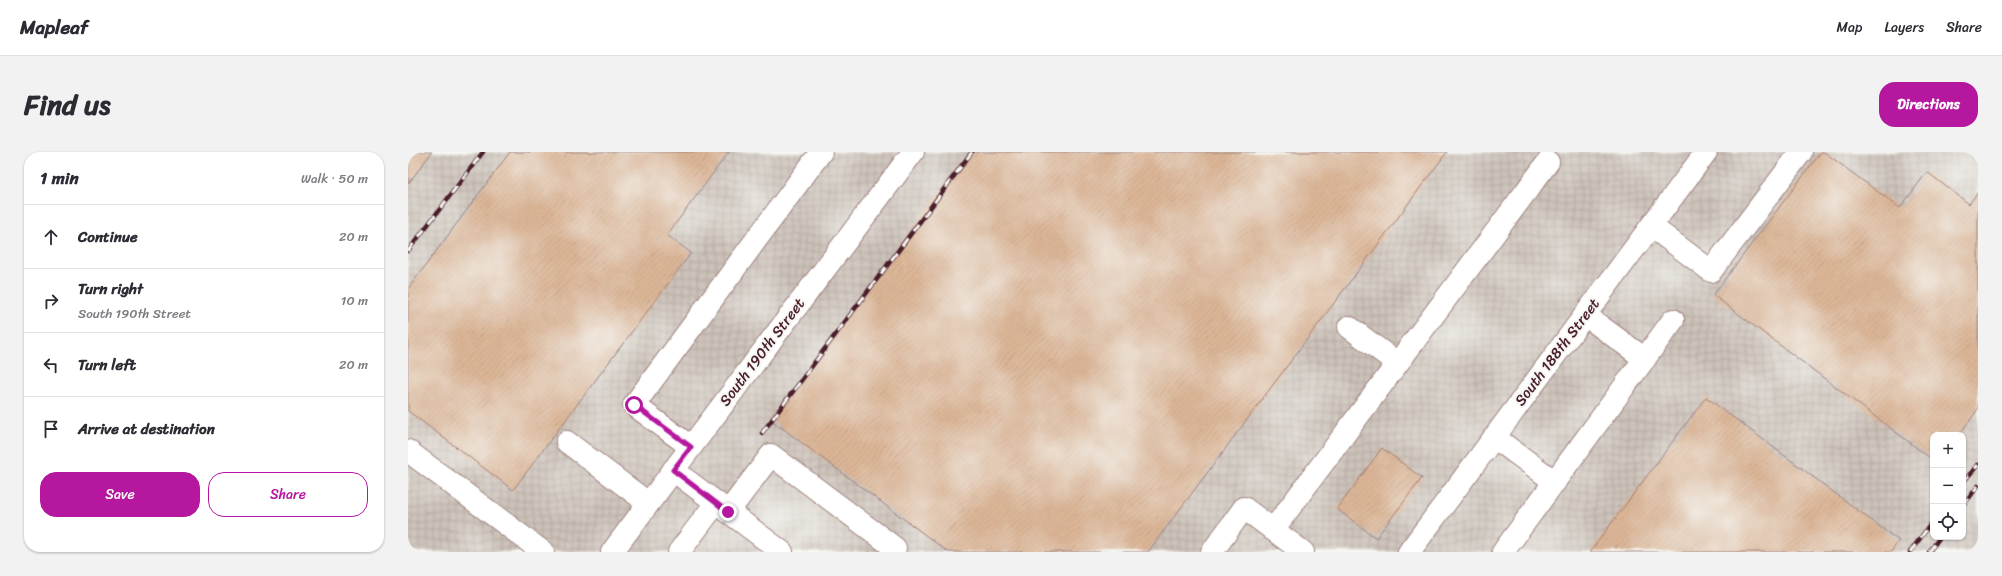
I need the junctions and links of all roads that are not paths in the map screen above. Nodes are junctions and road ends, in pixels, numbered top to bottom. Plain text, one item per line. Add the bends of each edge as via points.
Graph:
1 (821, 152) edge
2 (913, 152) edge
3 (1706, 152) edge
4 (1802, 152) edge
5 (1548, 162) dead end
6 (1651, 226) junction
7 (1585, 315) junction
8 (1673, 320) dead end
9 (1349, 326) dead end
10 (1644, 359) junction
11 (1398, 363) junction
12 (1494, 437) junction
13 (567, 442) dead end
14 (691, 447) junction
15 (408, 451) edge
16 (673, 470) junction
17 (1554, 482) junction
18 (648, 503) junction
19 (722, 507) junction
20 (1273, 530) junction
21 (1293, 549) edge
22 (543, 552) edge
23 (612, 552) edge
24 (679, 552) edge
25 (782, 552) edge
26 (892, 552) edge
27 (1212, 552) edge
28 (1409, 552) edge
29 (1503, 552) edge

1 - 14 street via 634,405
2 - 14 street, South 190th Street
3 - 6 street, South 188th Street
4 - 6 street via 1711,272
5 - 11 street
6 - 7 street, South 188th Street
7 - 10 street
7 - 12 street, South 188th Street
8 - 10 street
9 - 11 street
10 - 17 street
11 - 20 street
12 - 17 street
12 - 28 street, South 188th Street
13 - 18 street
14 - 16 street, South 190th Street
15 - 22 street
16 - 18 street, South 190th Street
16 - 19 street
17 - 29 street
18 - 23 street, South 190th Street
19 - 24 street
19 - 25 street
19 - 26 street via 771,455 895,548
20 - 21 street
20 - 27 street via 1244,508

